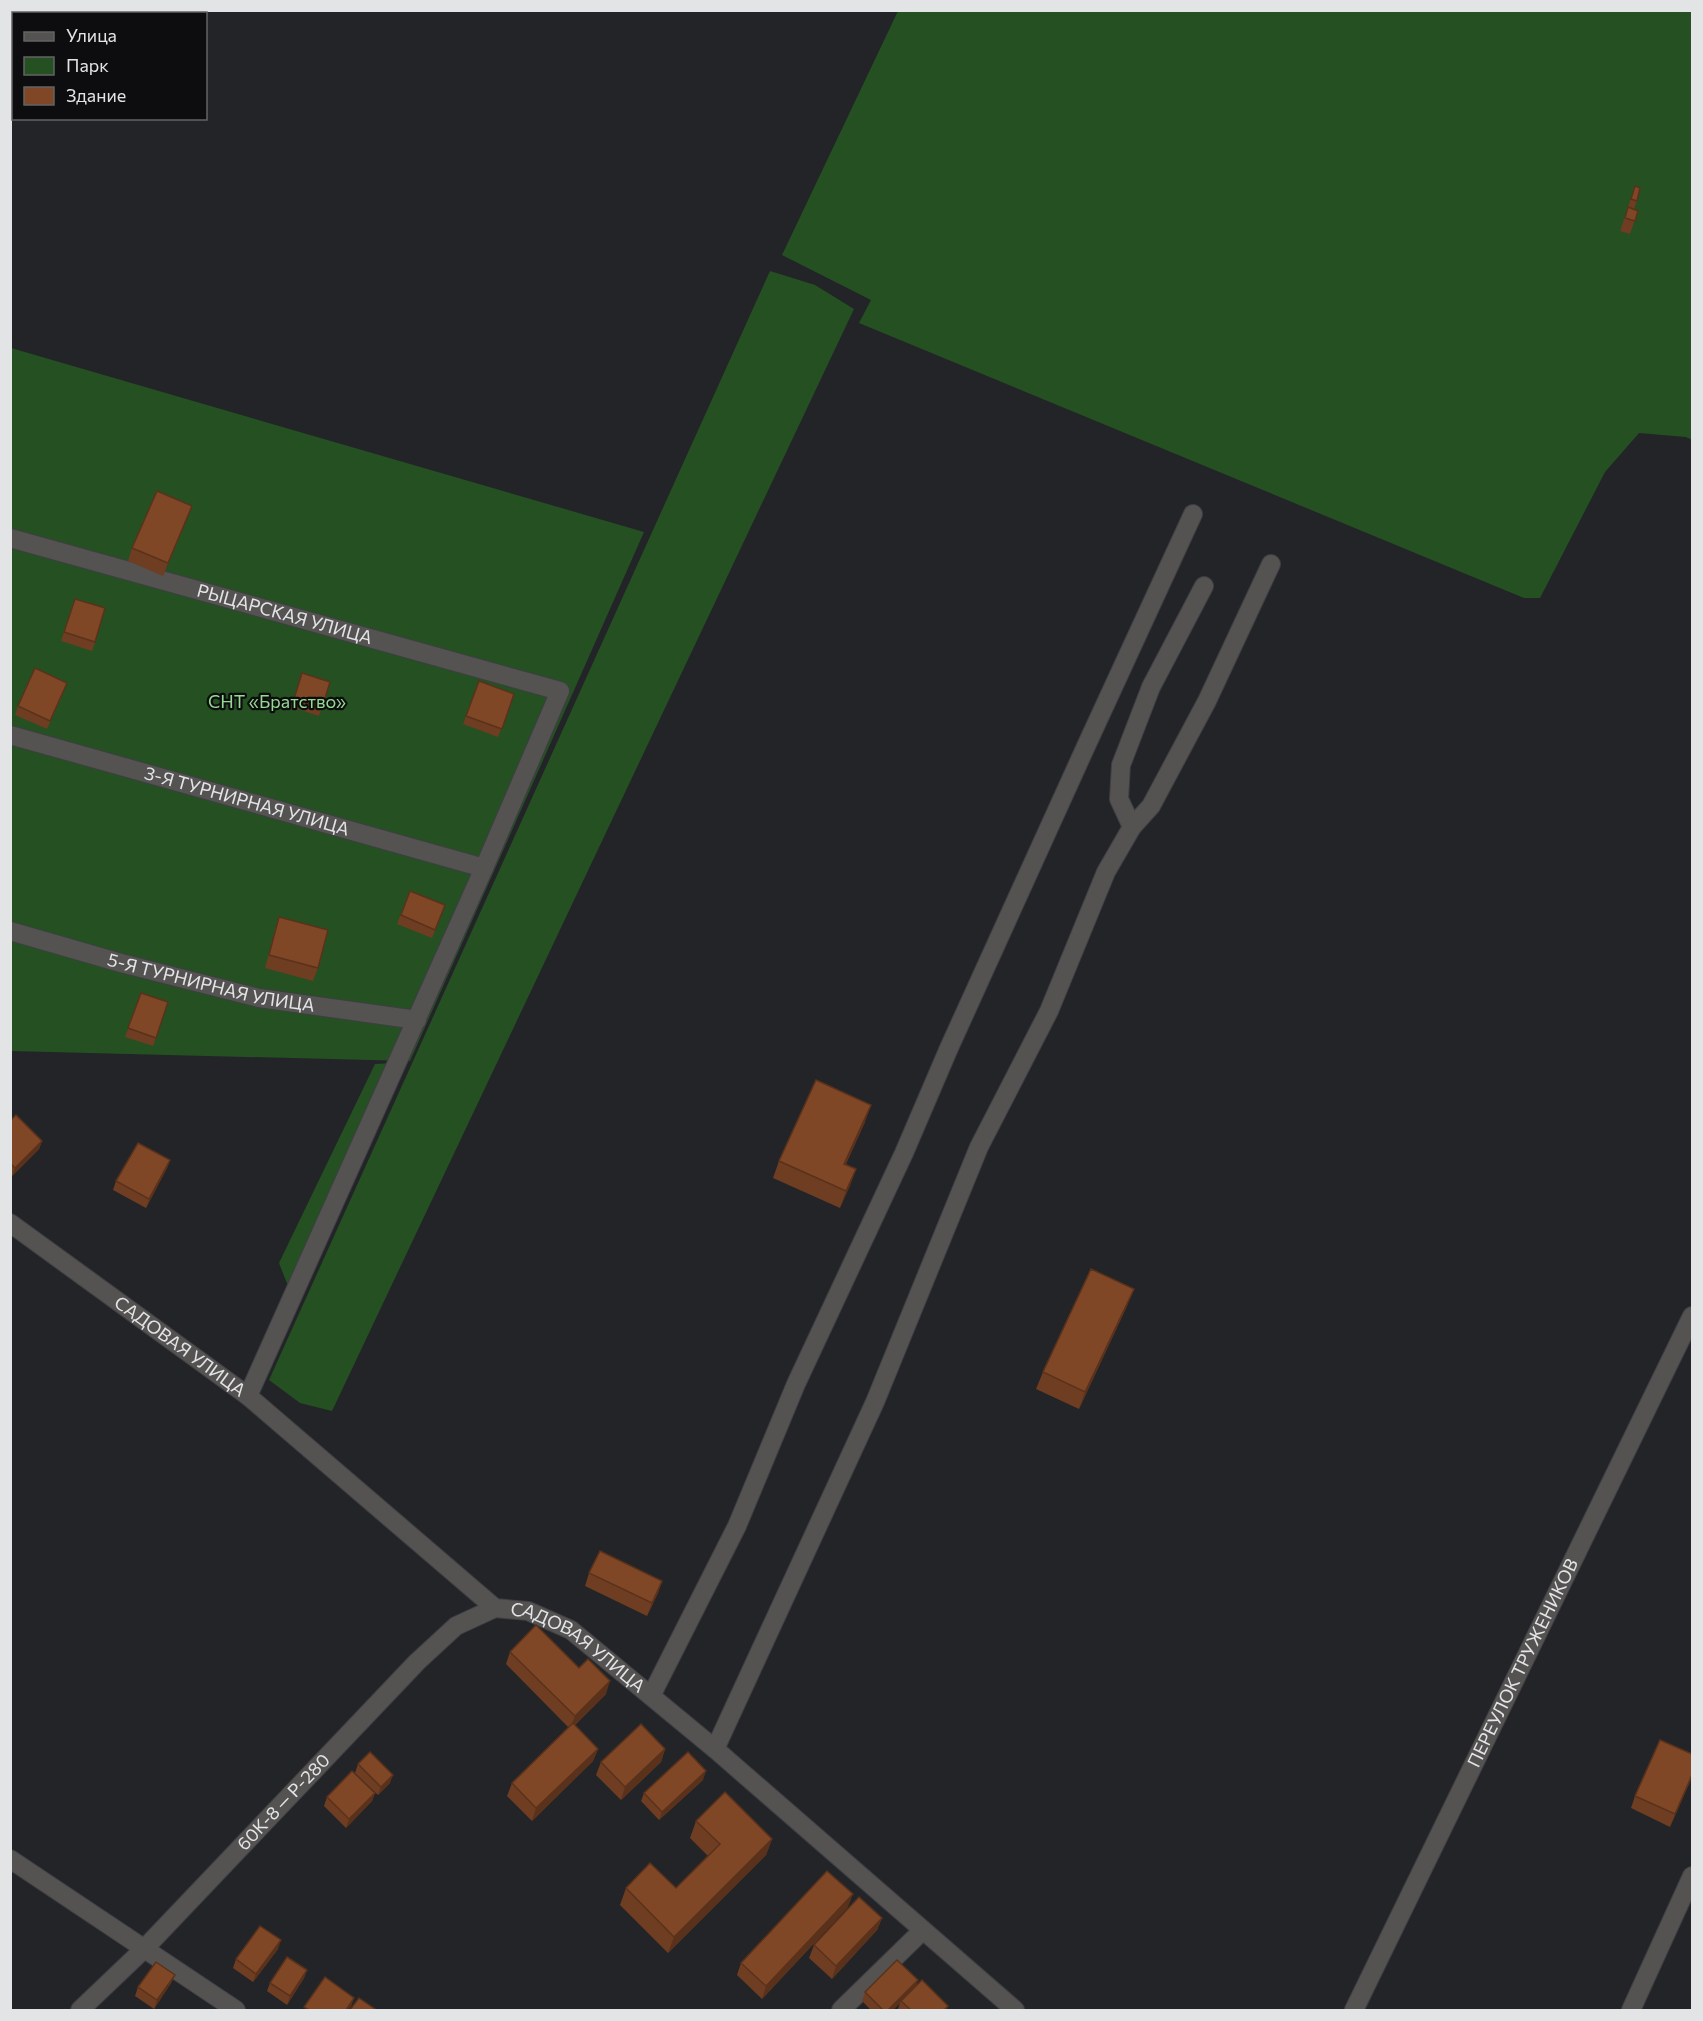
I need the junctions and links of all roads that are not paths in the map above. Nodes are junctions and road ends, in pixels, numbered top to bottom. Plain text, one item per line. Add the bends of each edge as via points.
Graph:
1 (1193, 514) dead end
2 (10, 538) edge
3 (1271, 564) dead end
4 (1204, 586) dead end
5 (10, 735) edge
6 (1132, 827) junction
7 (484, 868) junction
8 (10, 932) edge
9 (417, 1020) junction
10 (10, 1223) edge
11 (1692, 1316) edge
12 (248, 1396) junction
13 (495, 1608) junction
14 (651, 1696) junction
15 (715, 1749) junction
16 (10, 1859) edge
17 (1692, 1876) edge
18 (922, 1931) junction
19 (144, 1949) junction
20 (80, 2010) edge
21 (236, 2010) edge
22 (842, 2010) edge
23 (1015, 2010) edge
24 (1354, 2010) edge
25 (1630, 2010) edge

1 - 14 street via 796,1384 737,1526
2 - 7 street, РЫЦАРСКАЯ УЛИЦА via 560,691
3 - 6 street via 1208,701 1151,806
4 - 6 street via 1152,687 1120,765 1119,799
5 - 7 street, 3-Я ТУРНИРНАЯ УЛИЦА
6 - 15 street via 1106,872 1049,1011 980,1147 875,1402
7 - 9 street
8 - 9 street, 5-Я ТУРНИРНАЯ УЛИЦА via 259,998
9 - 12 street
10 - 12 street, САДОВАЯ УЛИЦА
11 - 24 street, ПЕРЕУЛОК ТРУЖЕНИКОВ
12 - 13 street, САДОВАЯ УЛИЦА
13 - 14 street, САДОВАЯ УЛИЦА via 528,1611 571,1630
13 - 19 street, 60К-8 — Р-280 via 456,1626 417,1662
14 - 15 street, САДОВАЯ УЛИЦА
15 - 18 street, САДОВАЯ УЛИЦА
16 - 19 street
17 - 25 street
18 - 22 street
18 - 23 street, САДОВАЯ УЛИЦА
19 - 20 street, 60К-8 — Р-280
19 - 21 street

